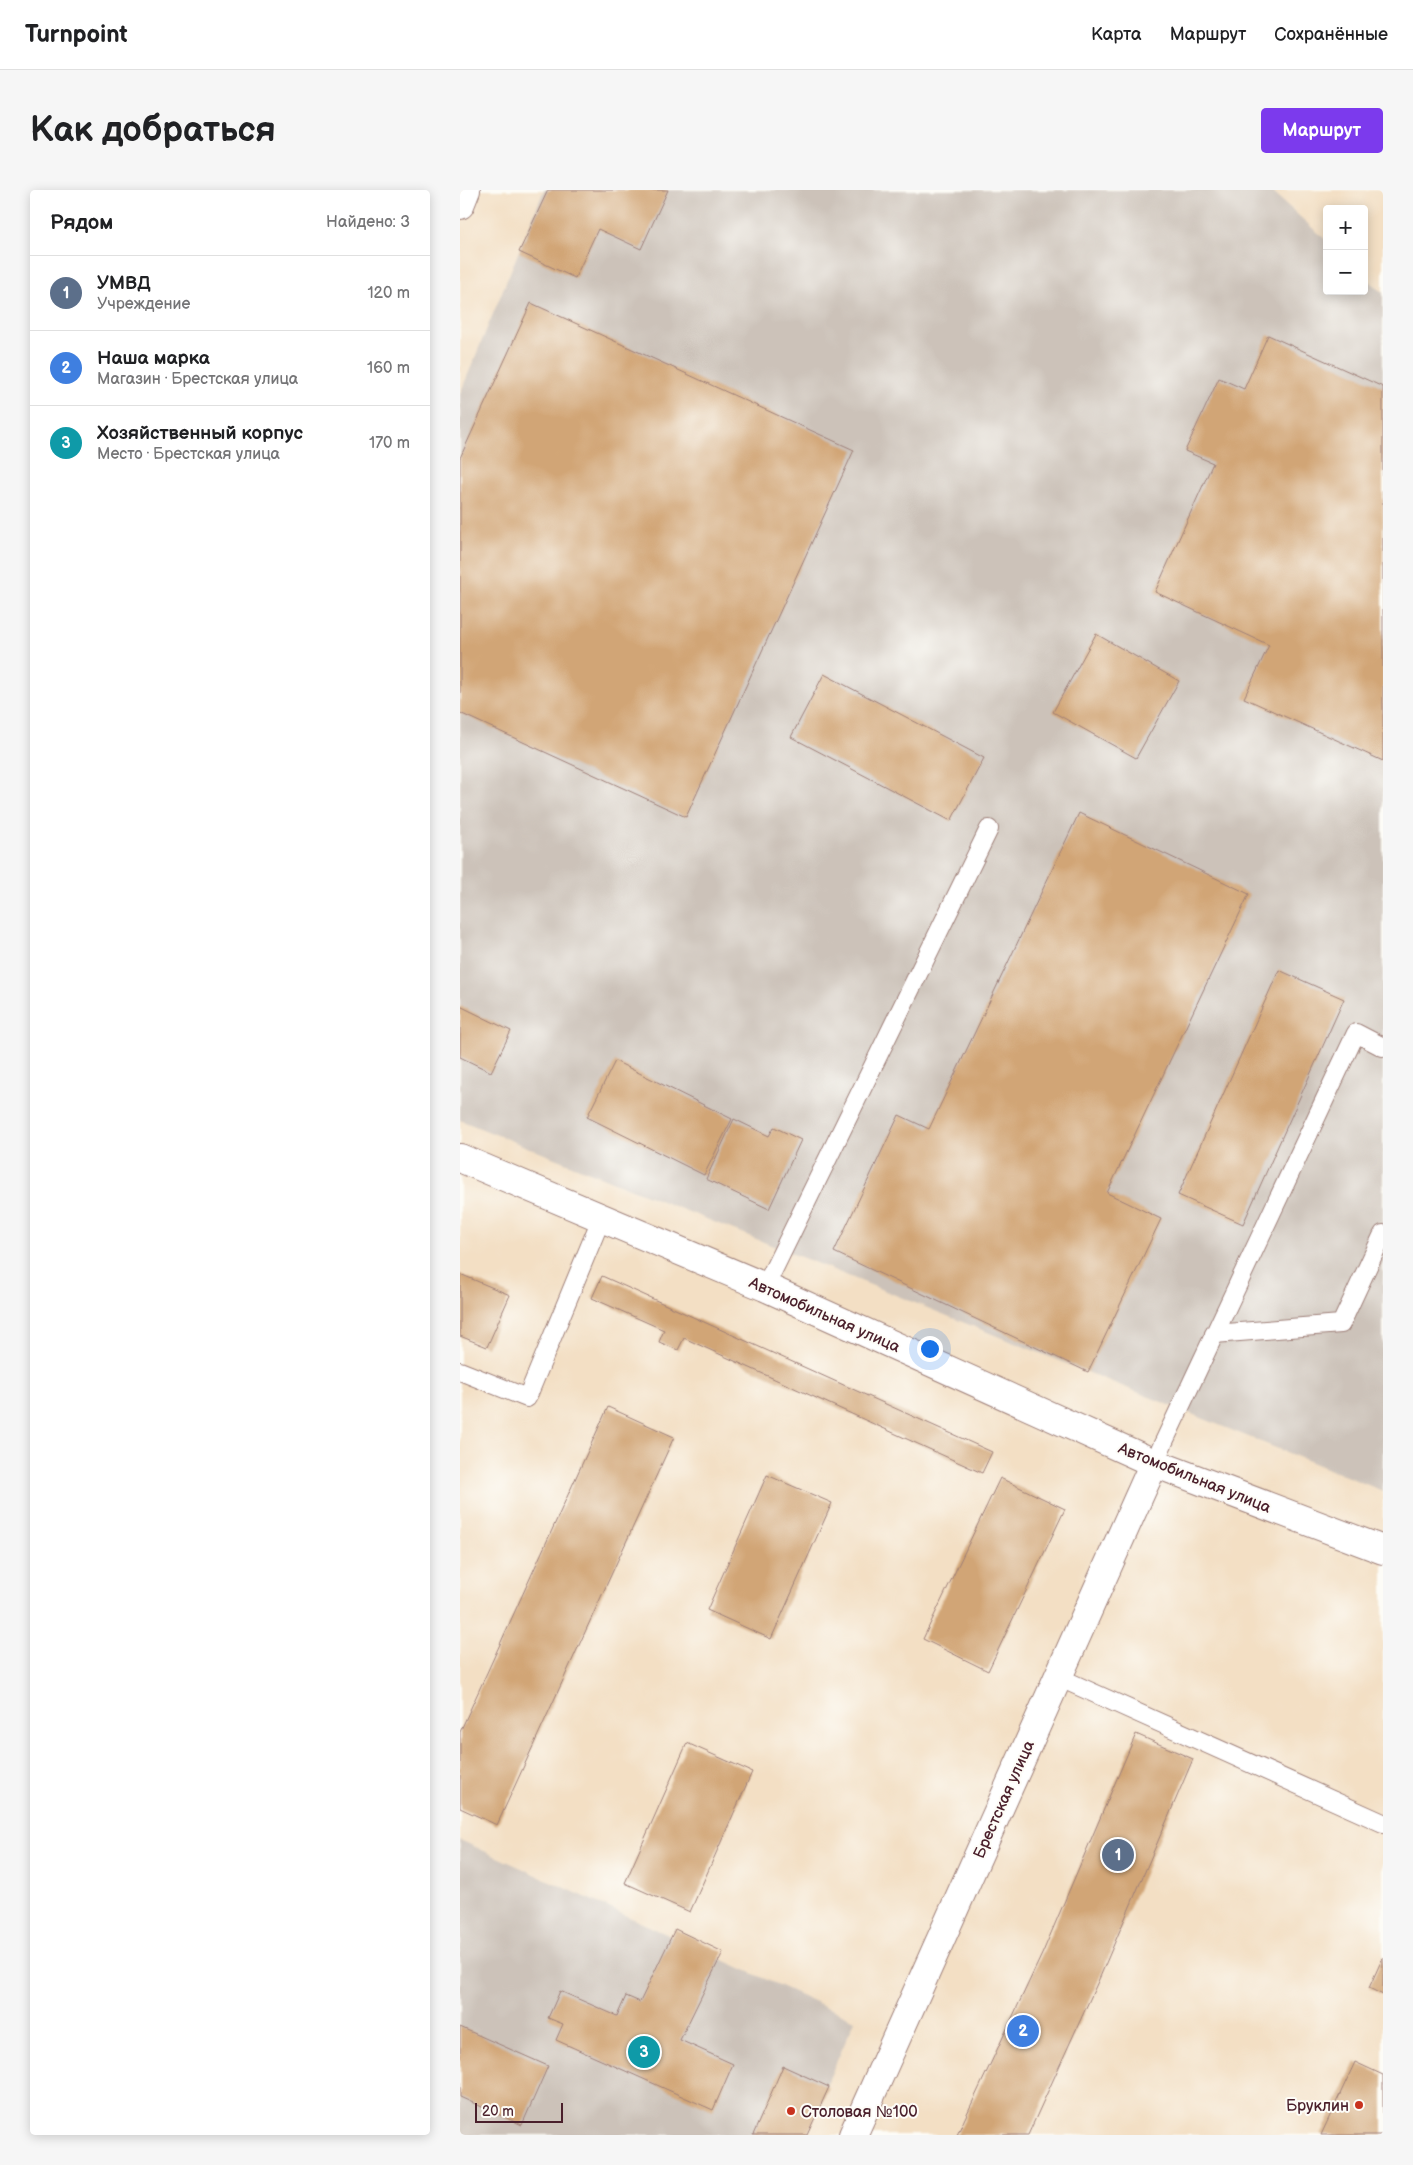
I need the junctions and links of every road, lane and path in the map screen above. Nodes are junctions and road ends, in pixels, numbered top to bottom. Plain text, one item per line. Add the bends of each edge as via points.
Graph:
1 (466, 190) edge
2 (460, 205) edge
3 (989, 829) dead end
4 (1383, 1047) edge
5 (460, 1158) edge
6 (601, 1219) junction
7 (1383, 1234) edge
8 (765, 1287) junction
9 (1214, 1334) junction
10 (460, 1371) edge
11 (1154, 1463) junction
12 (1383, 1550) edge
13 (1058, 1677) junction
14 (1383, 1823) edge
15 (853, 2135) edge

1 - 2 street
3 - 8 lane
4 - 9 lane via 1356,1033
5 - 6 street, Автомобильная улица
6 - 8 street, Автомобильная улица
6 - 10 lane via 527,1398
7 - 9 lane via 1341,1324
8 - 11 street, Автомобильная улица
9 - 11 lane
11 - 12 street, Автомобильная улица
11 - 13 street, Брестская улица
13 - 14 lane
13 - 15 street, Брестская улица

